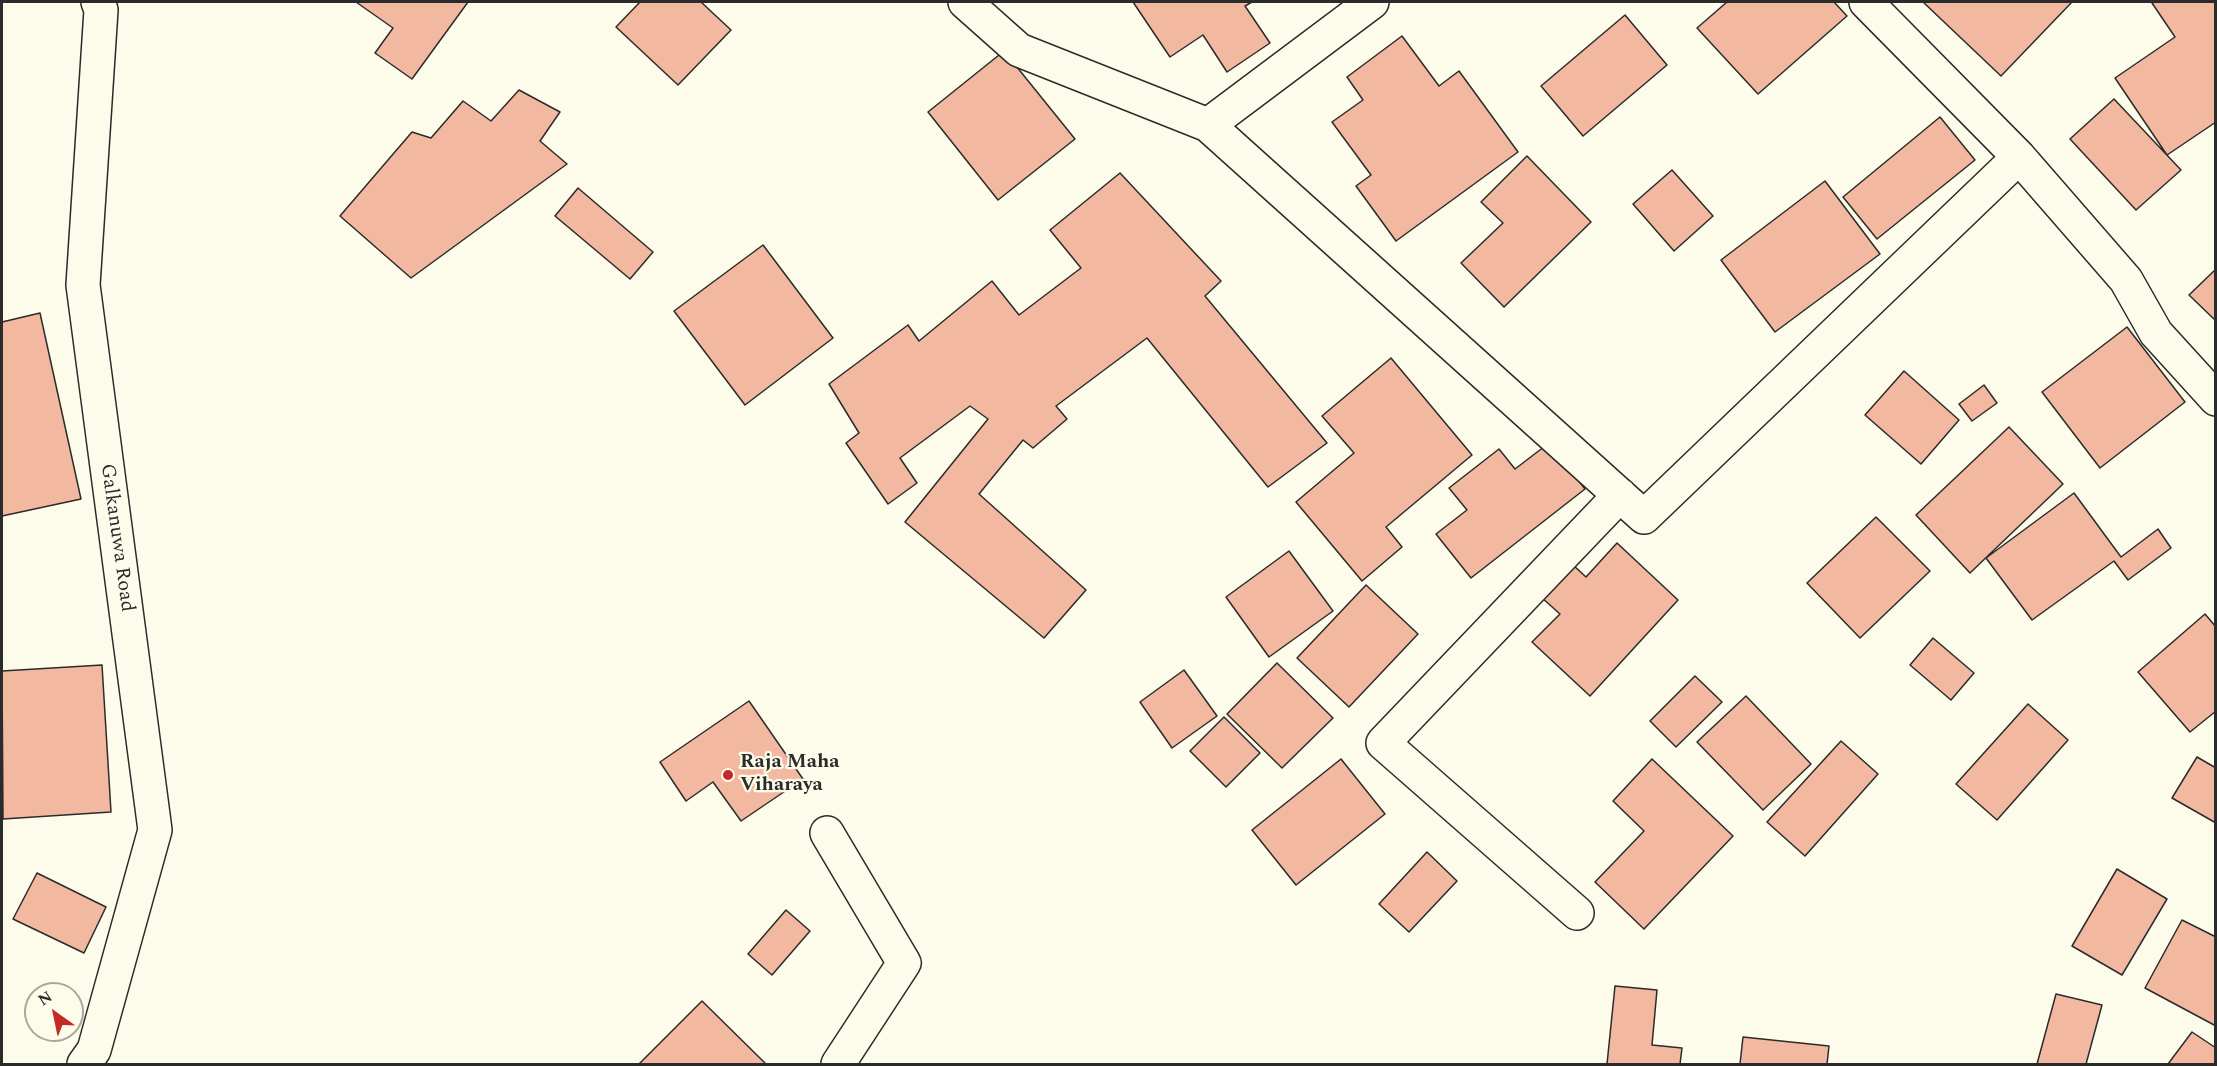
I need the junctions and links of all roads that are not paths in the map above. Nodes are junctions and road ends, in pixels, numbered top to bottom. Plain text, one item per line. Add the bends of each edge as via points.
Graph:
1 (98, 2) edge
2 (965, 2) edge
3 (1372, 2) edge
4 (1866, 2) edge
5 (1208, 125) junction
6 (2019, 157) junction
7 (2216, 399) edge
8 (1620, 495) junction
9 (827, 834) dead end
10 (1577, 913) dead end
11 (84, 1065) edge
12 (838, 1065) edge

1 - 11 street, Galkanuwa Road via 101,10 83,285 155,830 94,1050
2 - 5 street via 1019,50
3 - 5 street
4 - 6 street
5 - 8 street
6 - 7 street via 2126,280 2156,333
6 - 8 street via 1644,517
8 - 10 street via 1383,742
9 - 12 street via 904,963

